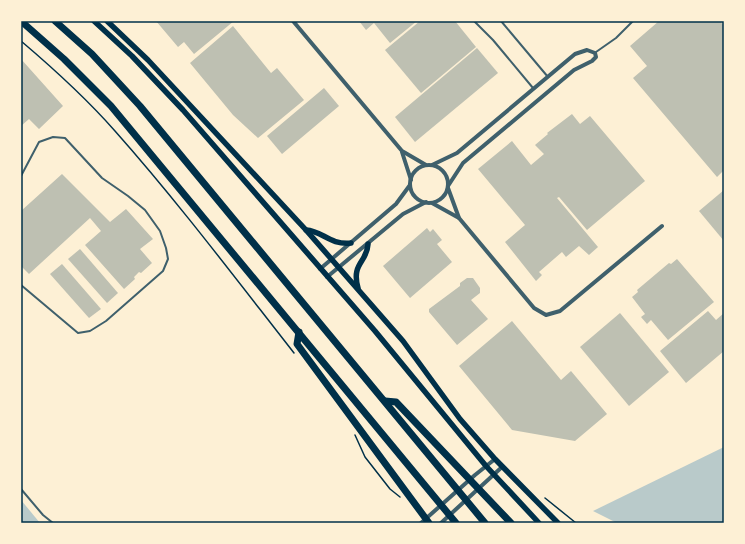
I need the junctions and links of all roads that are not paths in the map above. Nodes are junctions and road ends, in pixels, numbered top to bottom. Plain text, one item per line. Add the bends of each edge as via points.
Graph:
1 (55, 21) edge
2 (94, 21) edge
3 (107, 21) edge
4 (293, 21) edge
5 (474, 21) edge
6 (501, 21) edge
7 (633, 21) edge
8 (21, 22) edge
9 (595, 53) junction
10 (548, 77) junction
11 (534, 89) junction
12 (402, 151) junction
13 (426, 165) junction
14 (432, 165) junction
15 (21, 176) edge
16 (410, 180) junction
17 (410, 185) junction
18 (448, 187) junction
19 (426, 202) junction
20 (432, 203) junction
21 (459, 218) junction
22 (662, 226) dead end
23 (306, 230) junction
24 (351, 242) junction
25 (368, 244) junction
26 (332, 259) junction
27 (339, 267) junction
28 (320, 269) junction
29 (327, 277) junction
30 (21, 285) edge
31 (358, 289) junction
32 (299, 332) junction
33 (385, 401) junction
34 (495, 459) junction
35 (486, 466) junction
36 (502, 467) junction
37 (494, 475) junction
38 (21, 489) edge
39 (53, 523) edge
40 (421, 523) edge
41 (429, 523) edge
42 (441, 523) edge
43 (456, 523) edge
44 (485, 523) edge
45 (511, 523) edge
46 (539, 523) edge
47 (558, 523) edge

1 - 33 highway via 92,54 140,106
2 - 28 main road via 150,74
3 - 23 main road via 148,60
4 - 12 street
5 - 11 lane
6 - 10 lane
7 - 9 lane via 616,38
8 - 32 highway via 64,59 111,106
9 - 10 street via 587,50 575,54
9 - 18 street via 595,59 574,70 463,163
10 - 11 street
11 - 14 street via 457,153
12 - 13 street
12 - 16 street
13 - 14 street
13 - 16 street via 416,170
14 - 18 street via 444,172
15 - 30 lane via 39,142 53,137 65,138 102,178 145,210 160,231 168,258 164,271 106,321 90,331 78,333
16 - 17 street
17 - 19 street via 417,198
17 - 24 street via 396,204
18 - 20 street via 442,198
18 - 21 street
19 - 20 street
19 - 25 street via 403,214
20 - 21 street
21 - 22 street via 534,308 550,315 560,311
23 - 24 main road via 314,231 336,242
23 - 26 main road
24 - 26 street
25 - 27 street
25 - 31 main road via 368,252 356,272
26 - 27 main road
26 - 28 street
27 - 29 street
27 - 31 main road
28 - 29 main road
29 - 35 main road
31 - 34 main road via 407,346 460,419
32 - 41 highway via 297,344
32 - 43 highway
33 - 44 highway
33 - 45 highway via 396,402
34 - 35 street
34 - 36 main road
35 - 37 main road
35 - 40 street
36 - 37 street
36 - 47 main road
37 - 42 street
37 - 46 main road
38 - 39 lane via 43,516

